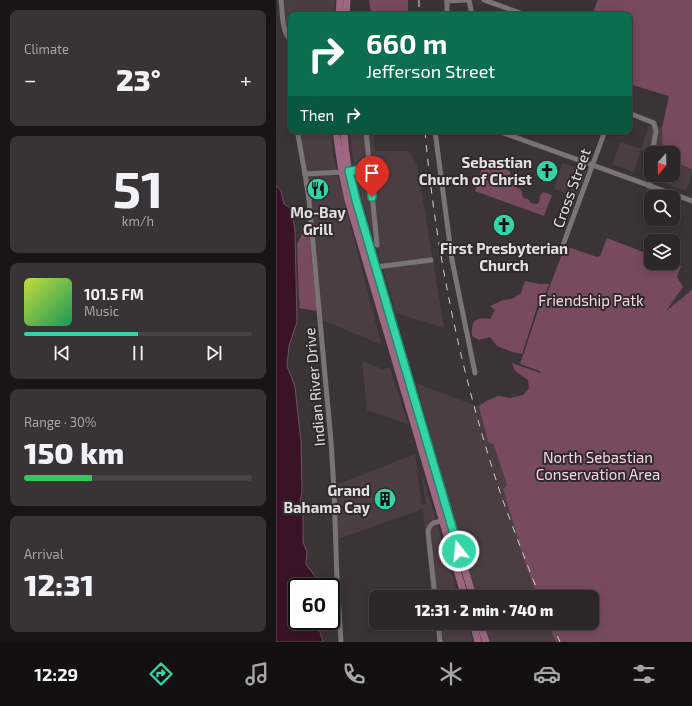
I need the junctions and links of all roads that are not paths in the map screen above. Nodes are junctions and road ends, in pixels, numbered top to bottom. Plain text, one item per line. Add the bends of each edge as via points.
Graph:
1 (282, 0) edge
2 (340, 0) edge
3 (347, 0) edge
4 (447, 0) edge
5 (468, 0) edge
6 (484, 0) edge
7 (339, 12) edge
8 (346, 12) edge
9 (447, 12) edge
10 (471, 12) edge
11 (518, 12) edge
12 (288, 37) edge
13 (632, 114) edge
14 (298, 134) edge
15 (337, 134) edge
16 (344, 134) edge
17 (366, 134) edge
18 (435, 134) edge
19 (506, 134) edge
20 (604, 134) edge
21 (653, 146) edge
22 (592, 165) junction
23 (370, 169) junction
24 (345, 172) junction
25 (305, 174) junction
26 (650, 182) edge
27 (649, 186) junction
28 (692, 201) edge
29 (377, 245) dead end
30 (560, 253) dead end
31 (431, 260) dead end
32 (372, 269) junction
33 (475, 373) dead end
34 (447, 521) junction
35 (434, 590) edge
36 (463, 590) edge
37 (471, 590) edge
38 (439, 630) edge
39 (475, 630) edge
40 (482, 630) edge
41 (341, 642) edge
42 (440, 642) edge
43 (478, 642) edge
44 (486, 642) edge

1 - 12 street via 284,29
2 - 7 main road
3 - 8 main road
4 - 5 street
4 - 9 street
5 - 10 street
6 - 11 street
13 - 21 street via 654,123 656,131
14 - 25 street, Indian River Drive
15 - 24 main road
16 - 24 main road
17 - 23 street
18 - 33 street via 452,260
19 - 22 street
20 - 22 street, Cross Street
22 - 27 street
22 - 30 street, Cross Street
23 - 24 street
23 - 29 street
24 - 25 street
24 - 32 main road via 356,200
24 - 32 main road via 348,200 365,256
25 - 41 street, Indian River Drive via 331,441
26 - 27 street
27 - 28 street
31 - 32 street
32 - 34 main road
32 - 34 main road via 380,281
34 - 35 street via 431,523 429,526
34 - 36 main road
34 - 37 main road
38 - 42 street
39 - 43 main road
40 - 44 main road

